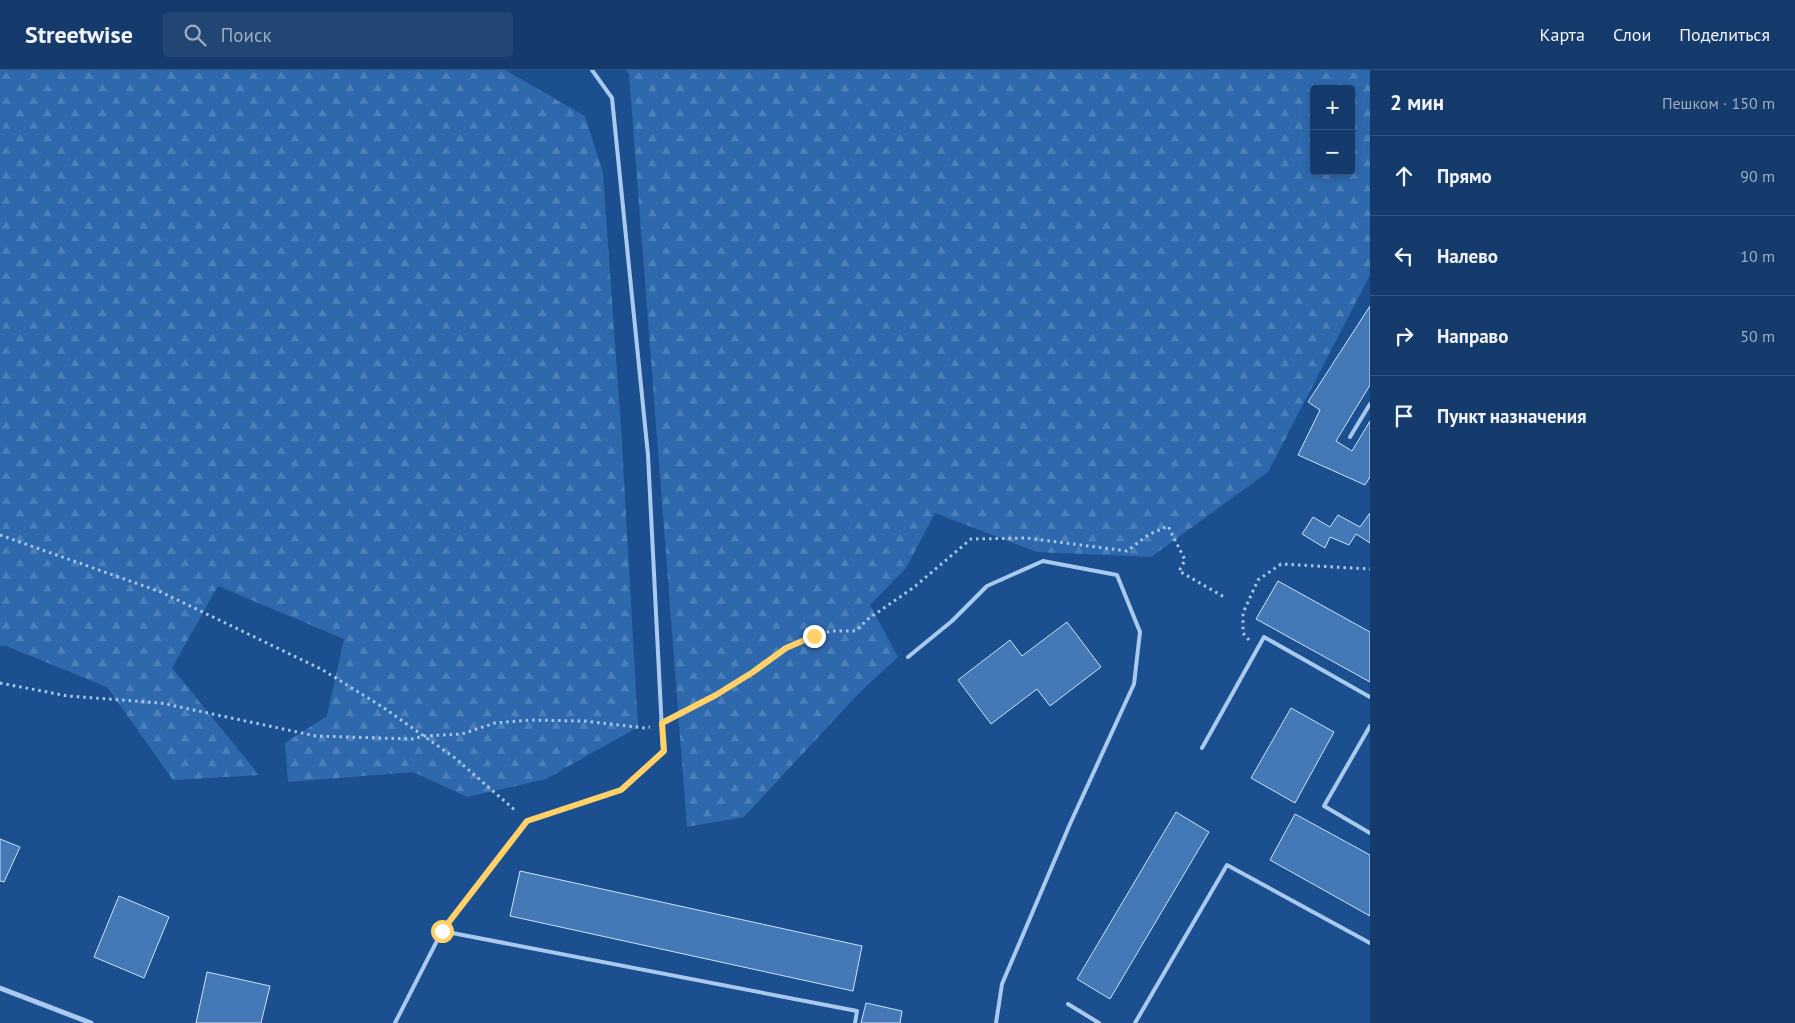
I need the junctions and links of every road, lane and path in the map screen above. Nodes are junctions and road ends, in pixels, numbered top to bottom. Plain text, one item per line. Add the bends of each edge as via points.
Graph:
1 (592, 70) edge
2 (1370, 404) edge
3 (1350, 437) dead end
4 (0, 535) edge
5 (1370, 569) edge
6 (1224, 597) dead end
7 (1257, 651) junction
8 (908, 657) dead end
9 (0, 683) edge
10 (1370, 697) edge
11 (662, 723) junction
12 (1370, 726) edge
13 (424, 736) junction
14 (1202, 748) dead end
15 (527, 821) junction
16 (1370, 833) edge
17 (442, 931) junction
18 (1370, 943) edge
19 (0, 988) edge
20 (1068, 1004) dead end
21 (91, 1023) edge
22 (395, 1023) edge
23 (855, 1023) edge
24 (996, 1023) edge
25 (1099, 1023) edge
26 (1135, 1023) edge

1 - 11 lane via 612,98 648,456
2 - 3 lane
4 - 13 path via 161,592 323,670
5 - 7 path via 1281,564 1258,580 1243,613 1243,633
6 - 11 path via 1179,571 1185,560 1168,526 1148,535 1127,551 1026,538 971,539 856,631 830,631 786,648 716,695
7 - 10 lane via 1264,637
7 - 14 lane
8 - 24 lane via 952,621 987,586 1043,561 1117,576 1140,632 1134,684 1002,984
9 - 13 path via 68,696 161,703 316,736 412,739
11 - 13 path via 645,728 585,721 530,720 495,723 462,734
11 - 15 lane via 664,751 621,790
12 - 16 lane via 1324,806
13 - 15 path via 455,758
15 - 17 lane
17 - 22 lane
17 - 23 lane via 857,1011
18 - 26 lane via 1227,865
19 - 21 street
20 - 25 lane

